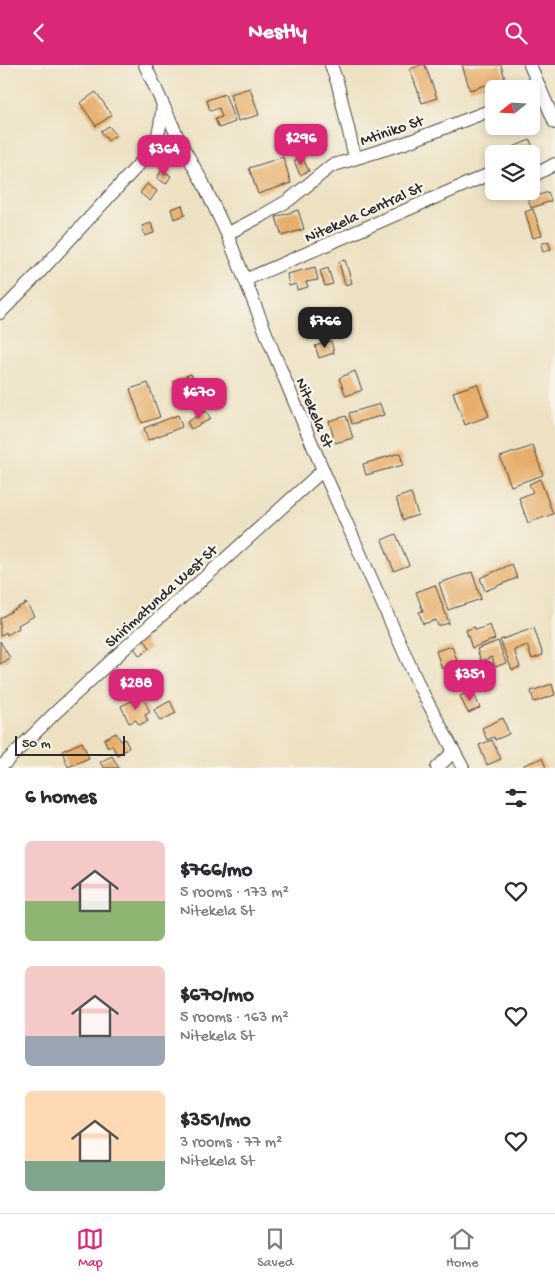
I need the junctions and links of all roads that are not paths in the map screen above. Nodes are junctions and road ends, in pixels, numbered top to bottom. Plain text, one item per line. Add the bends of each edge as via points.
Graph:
1 (145, 65) edge
2 (331, 65) edge
3 (530, 65) edge
4 (533, 80) edge
5 (540, 99) edge
6 (163, 103) junction
7 (485, 112) edge
8 (555, 123) edge
9 (355, 158) junction
10 (555, 164) edge
11 (540, 172) edge
12 (485, 175) edge
13 (227, 234) junction
14 (245, 280) junction
15 (0, 313) edge
16 (322, 470) junction
17 (454, 751) junction
18 (0, 768) edge
19 (437, 768) edge
20 (463, 768) edge

1 - 6 street, Nitekela St
2 - 9 street
3 - 4 street
5 - 8 street
6 - 13 street, Nitekela St
6 - 15 street via 157,138 141,162
7 - 9 street, Mtiniko St
9 - 13 street, Mtiniko St via 330,167 289,200
10 - 11 street
12 - 14 street, Nitekela Central St
13 - 14 street, Nitekela St
14 - 16 street, Nitekela St
16 - 17 street, Nitekela St via 420,688
16 - 18 street, Shirimatunda West St via 138,635
17 - 19 street
17 - 20 street, Nitekela St

